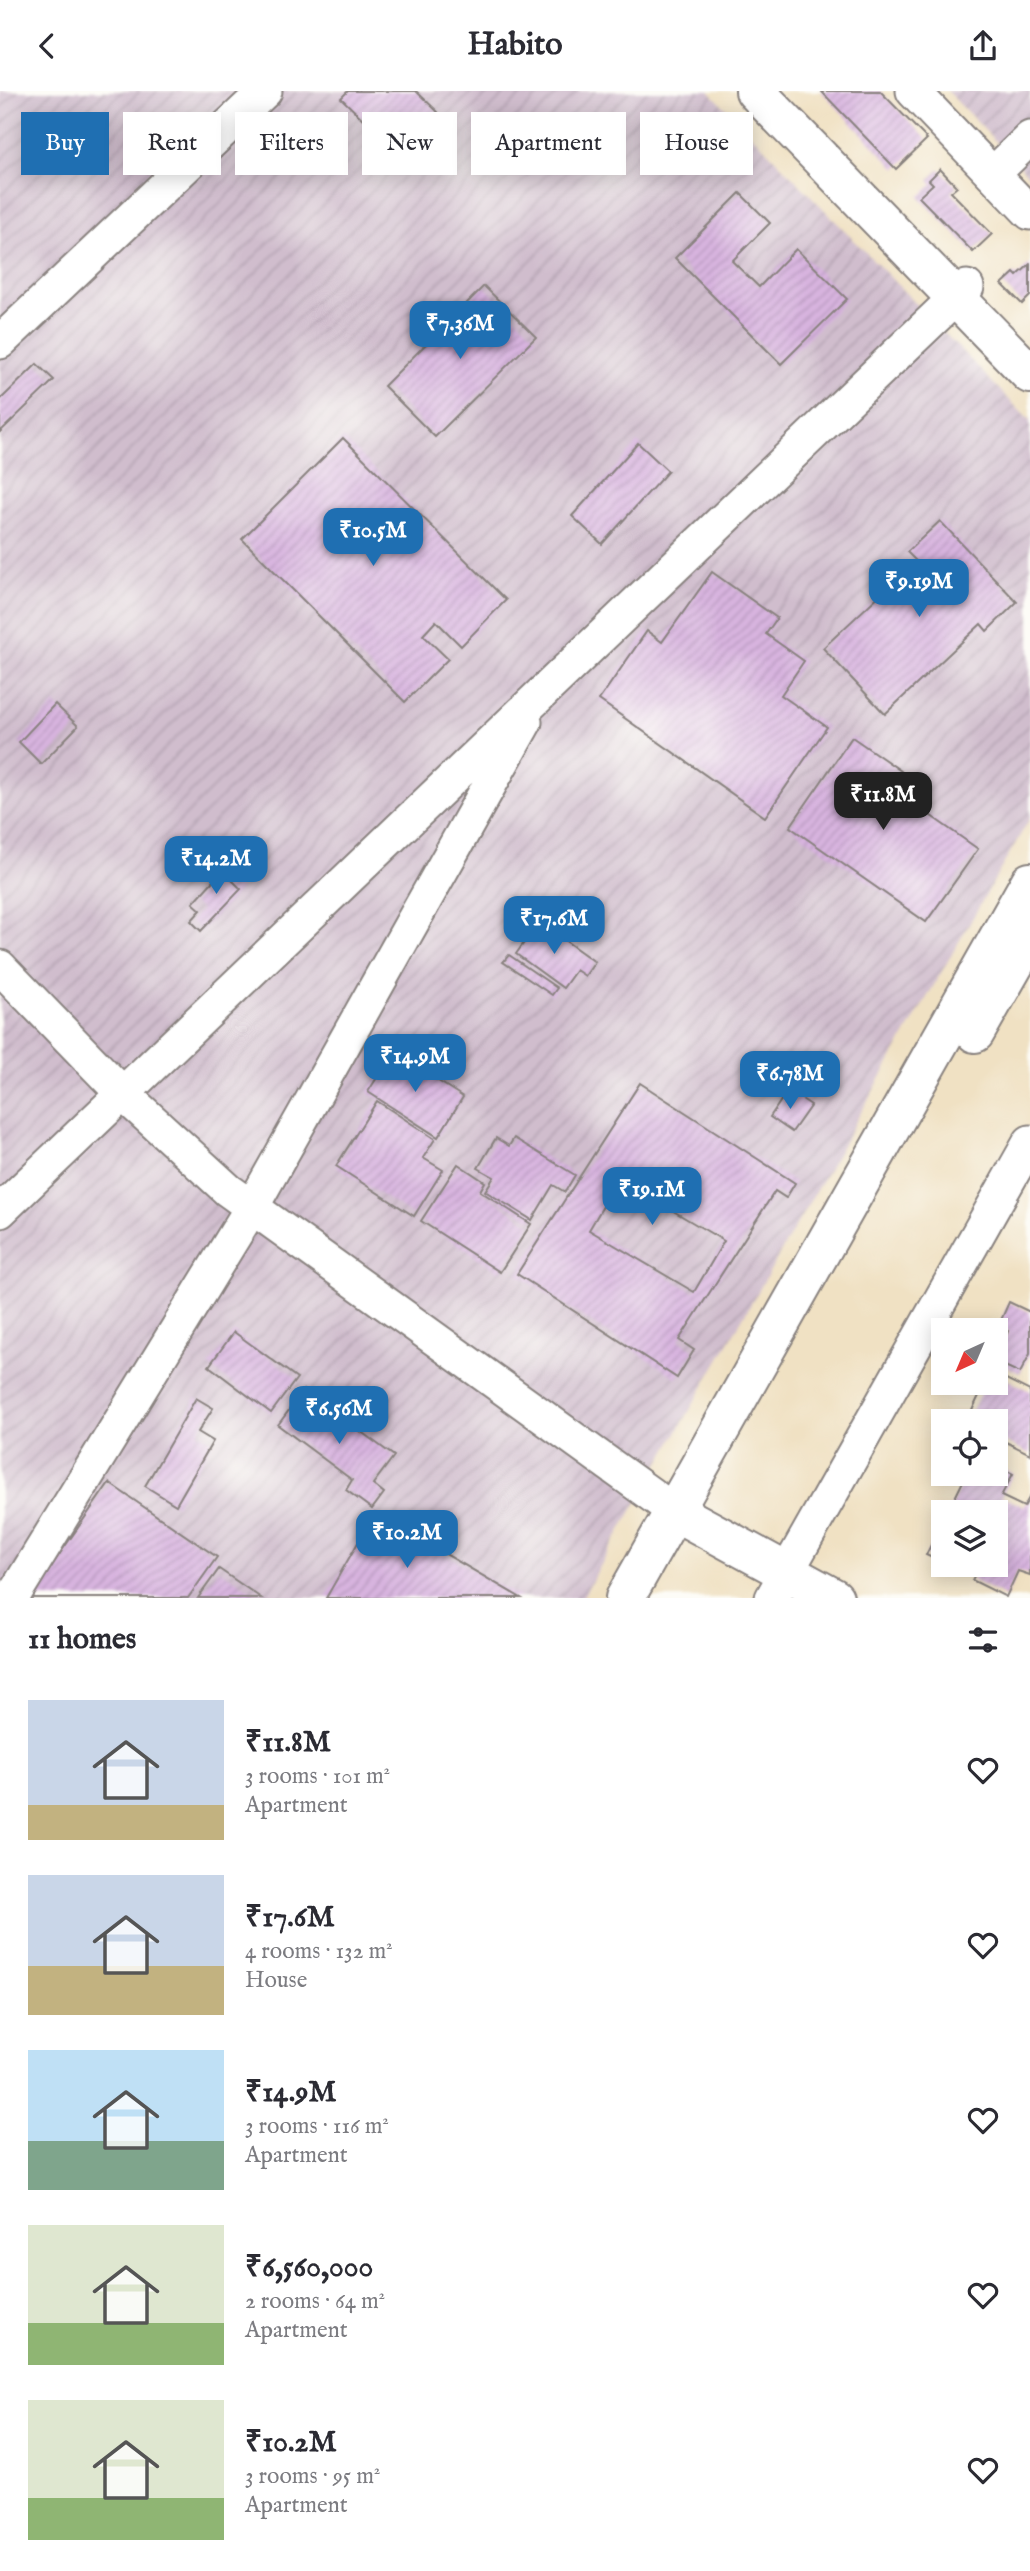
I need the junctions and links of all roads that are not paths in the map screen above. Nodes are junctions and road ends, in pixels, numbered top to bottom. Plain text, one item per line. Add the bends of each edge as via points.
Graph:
1 (265, 91) edge
2 (755, 91) edge
3 (774, 91) edge
4 (913, 91) edge
5 (1030, 138) edge
6 (993, 174) junction
7 (1030, 213) edge
8 (961, 292) junction
9 (0, 342) edge
10 (1030, 353) edge
11 (1030, 374) edge
12 (542, 693) junction
13 (1030, 882) edge
14 (1030, 937) edge
15 (0, 967) edge
16 (122, 1093) junction
17 (1030, 1142) edge
18 (252, 1207) junction
19 (0, 1211) edge
20 (685, 1517) junction
21 (779, 1585) edge
22 (12, 1598) edge
23 (625, 1598) edge
24 (652, 1598) edge
25 (834, 1598) edge

1 - 9 street
2 - 8 street
3 - 8 street
4 - 6 street
5 - 6 street
6 - 7 street
8 - 10 street
8 - 11 street
8 - 12 street
12 - 16 street
12 - 18 street
13 - 20 street
14 - 20 street
15 - 16 street
16 - 18 street
16 - 19 street
17 - 21 street
18 - 20 street
18 - 22 street
20 - 21 street
20 - 23 street
20 - 24 street
21 - 25 street

